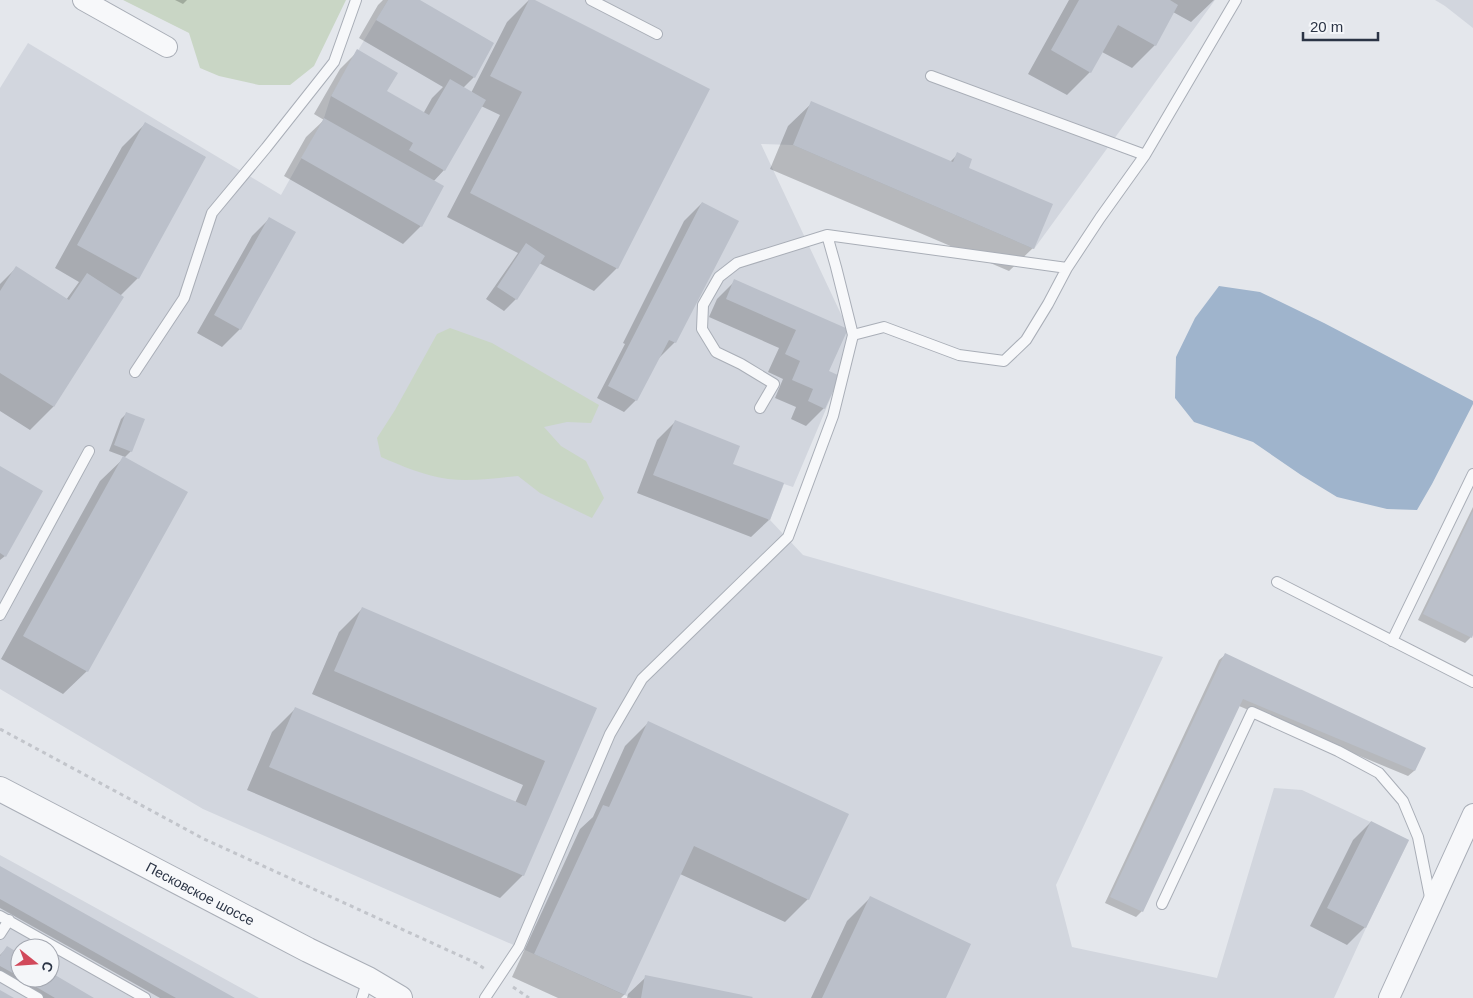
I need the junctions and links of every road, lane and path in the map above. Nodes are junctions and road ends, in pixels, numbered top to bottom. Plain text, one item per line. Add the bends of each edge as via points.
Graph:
1 (83, 0) edge
2 (356, 0) edge
3 (591, 0) edge
4 (1236, 0) edge
5 (657, 34) dead end
6 (167, 48) dead end
7 (931, 76) dead end
8 (1145, 155) junction
9 (827, 235) junction
10 (1067, 268) junction
11 (853, 335) junction
12 (134, 372) dead end
13 (760, 408) dead end
14 (89, 451) dead end
15 (1473, 474) edge
16 (1277, 582) dead end
17 (0, 615) edge
18 (1392, 641) junction
19 (1473, 682) edge
20 (0, 729) edge
21 (0, 789) edge
22 (1473, 814) edge
23 (1162, 904) dead end
24 (1431, 906) junction
25 (4, 918) edge
26 (0, 934) edge
27 (0, 976) edge
28 (499, 978) junction
29 (365, 989) edge
30 (38, 998) edge
31 (145, 998) edge
32 (400, 998) edge
33 (485, 998) edge
34 (529, 998) edge
35 (1389, 998) edge

1 - 6 street
2 - 12 lane via 334,62 212,213 184,298
3 - 5 lane
4 - 8 lane
7 - 8 lane
8 - 10 lane
9 - 10 lane
9 - 11 lane
9 - 13 lane via 737,263 718,277 703,305 702,330 716,352 774,384
10 - 11 lane via 1026,340 1004,361 959,355 884,327
11 - 28 lane via 833,416 788,537 642,679 610,734 518,947
14 - 17 lane
15 - 18 lane
16 - 18 lane
18 - 19 lane
20 - 28 path via 204,840 476,963
21 - 29 street, Песковское шоссе via 308,950
22 - 24 street
23 - 24 lane via 1252,712 1379,773 1403,801 1418,837
24 - 35 street
25 - 26 lane
25 - 31 lane
27 - 30 lane
28 - 33 lane
28 - 34 path
29 - 32 street, Песковское шоссе

